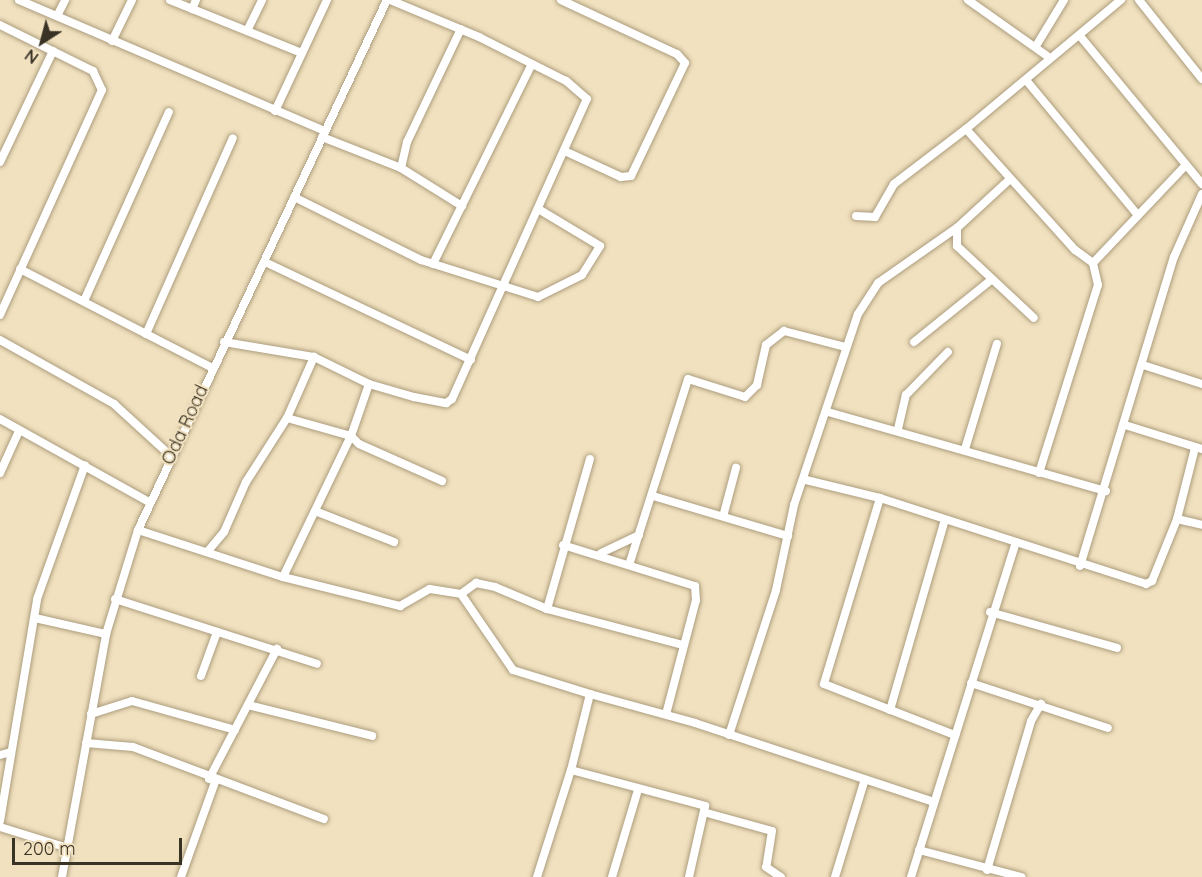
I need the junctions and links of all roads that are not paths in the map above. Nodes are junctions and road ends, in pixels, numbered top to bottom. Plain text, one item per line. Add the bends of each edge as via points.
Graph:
1 (19, 0) edge
2 (65, 0) edge
3 (132, 0) edge
4 (171, 0) edge
5 (196, 0) edge
6 (262, 0) edge
7 (327, 0) edge
8 (389, 0) edge
9 (561, 0) edge
10 (968, 0) edge
11 (1064, 0) edge
12 (1121, 0) edge
13 (1138, 0) edge
14 (192, 9) junction
15 (57, 16) junction
16 (0, 25) edge
17 (461, 28) junction
18 (247, 31) junction
19 (1080, 36) junction
20 (112, 41) junction
21 (1036, 46) junction
22 (53, 51) junction
23 (302, 53) junction
24 (1047, 56) junction
25 (532, 64) junction
26 (1202, 79) edge
27 (1026, 80) junction
28 (275, 111) junction
29 (169, 112) dead end
30 (966, 129) junction
31 (323, 134) junction
32 (233, 138) dead end
33 (567, 152) junction
34 (0, 162) edge
35 (1186, 165) junction
36 (401, 168) junction
37 (1009, 180) junction
38 (1202, 184) edge
39 (1202, 194) edge
40 (294, 197) junction
41 (462, 206) junction
42 (540, 210) junction
43 (1137, 214) junction
44 (856, 216) dead end
45 (958, 227) junction
46 (265, 262) junction
47 (1093, 263) junction
48 (434, 264) junction
49 (20, 269) junction
50 (991, 280) junction
51 (505, 288) junction
52 (84, 301) junction
53 (0, 315) edge
54 (1034, 318) dead end
55 (146, 334) junction
56 (0, 340) edge
57 (224, 342) junction
58 (914, 342) dead end
59 (997, 344) dead end
60 (845, 347) junction
61 (948, 352) dead end
62 (314, 357) junction
63 (471, 360) junction
64 (1143, 365) junction
65 (213, 368) junction
66 (369, 384) junction
67 (1202, 384) edge
68 (828, 412) junction
69 (287, 417) junction
70 (0, 419) edge
71 (1125, 425) junction
72 (898, 429) junction
73 (19, 431) junction
74 (351, 436) junction
75 (1198, 448) edge
76 (965, 449) junction
77 (171, 456) junction
78 (590, 459) dead end
79 (85, 465) junction
80 (736, 468) dead end
81 (1039, 472) junction
82 (0, 473) edge
83 (806, 480) junction
84 (442, 481) dead end
85 (1106, 491) junction
86 (652, 496) junction
87 (880, 498) junction
88 (149, 502) junction
89 (315, 510) junction
90 (724, 513) junction
91 (945, 519) junction
92 (1177, 519) junction
93 (1202, 525) edge
94 (138, 530) junction
95 (639, 535) junction
96 (788, 536) junction
97 (394, 542) dead end
98 (1016, 542) junction
99 (563, 545) junction
100 (208, 551) junction
101 (602, 553) junction
102 (630, 562) junction
103 (1080, 566) junction
104 (283, 577) junction
105 (462, 594) junction
106 (115, 599) junction
107 (547, 609) junction
108 (990, 612) junction
109 (35, 618) junction
110 (217, 632) junction
111 (106, 634) junction
112 (683, 645) junction
113 (1117, 648) dead end
114 (277, 649) junction
115 (317, 664) dead end
116 (201, 676) dead end
117 (971, 683) junction
118 (590, 694) junction
119 (248, 705) junction
120 (1038, 708) junction
121 (890, 710) junction
122 (91, 714) junction
123 (666, 714) junction
124 (1108, 728) dead end
125 (235, 730) junction
126 (729, 735) junction
127 (955, 735) junction
128 (372, 736) dead end
129 (86, 743) junction
130 (11, 752) junction
131 (0, 755) edge
132 (571, 770) junction
133 (212, 780) junction
134 (864, 783) junction
135 (638, 790) junction
136 (934, 802) junction
137 (707, 813) junction
138 (324, 819) dead end
139 (0, 822) edge
140 (0, 827) edge
141 (68, 848) junction
142 (919, 850) junction
143 (987, 870) junction
144 (62, 877) edge
145 (181, 877) edge
146 (537, 877) edge
147 (612, 877) edge
148 (689, 877) edge
149 (781, 877) edge
150 (835, 877) edge
151 (911, 877) edge
152 (1021, 877) edge

1 - 15 street
2 - 15 street
3 - 20 street
4 - 14 street
5 - 14 street
6 - 18 street
7 - 23 street
8 - 17 street
8 - 31 street, Oda Road
9 - 33 street via 677,54 685,63 631,176 621,177
10 - 21 street
11 - 21 street
12 - 19 street
13 - 26 street
14 - 18 street
15 - 20 street
16 - 22 street
17 - 25 street
17 - 36 street via 407,142
18 - 23 street
19 - 24 street
19 - 35 street
20 - 28 street
21 - 24 street
22 - 34 street
22 - 49 street via 93,71 102,90
23 - 28 street
24 - 27 street
25 - 33 street via 586,94 585,112
25 - 41 street
27 - 30 street
27 - 43 street
28 - 31 street
29 - 52 street
30 - 37 street
30 - 44 street via 894,184 875,217
31 - 36 street
31 - 40 street, Oda Road
32 - 55 street
33 - 42 street
35 - 38 street
35 - 43 street
36 - 41 street
37 - 45 street
37 - 47 street
39 - 64 street via 1174,257
40 - 46 street, Oda Road
40 - 48 street
41 - 48 street
42 - 51 street
42 - 51 street via 598,243 597,252 582,275 543,296
43 - 47 street
45 - 50 street via 955,243
45 - 60 street via 878,283 858,314
46 - 57 street, Oda Road
46 - 63 street
47 - 81 street via 1098,285
48 - 51 street
49 - 52 street
49 - 53 street
50 - 54 street
50 - 58 street
51 - 63 street
52 - 55 street
55 - 65 street
56 - 77 street via 114,404
57 - 62 street
57 - 65 street, Oda Road
59 - 76 street
60 - 68 street
60 - 86 street via 799,331 779,333 766,345 757,385 746,397 688,379
61 - 72 street via 906,395
62 - 66 street
62 - 69 street
63 - 66 street via 446,404
64 - 67 street
64 - 71 street
65 - 77 street, Oda Road
66 - 74 street
68 - 72 street
68 - 83 street
69 - 74 street
69 - 100 street via 246,482 224,532
70 - 73 street
71 - 75 street
71 - 85 street
72 - 76 street
73 - 79 street
73 - 82 street
74 - 84 street via 359,444
74 - 89 street
75 - 92 street
76 - 81 street
77 - 88 street, Oda Road
78 - 99 street
79 - 88 street
79 - 109 street via 45,572
80 - 90 street
81 - 85 street
83 - 87 street
83 - 96 street
85 - 103 street
86 - 90 street
86 - 95 street
87 - 91 street
87 - 121 street via 824,684
88 - 94 street, Oda Road
89 - 97 street
89 - 104 street
90 - 96 street
91 - 98 street
91 - 121 street
92 - 93 street
92 - 103 street via 1149,584
94 - 100 street
94 - 106 street, Oda Road
95 - 101 street
95 - 102 street
96 - 126 street
98 - 103 street
98 - 108 street
99 - 101 street
99 - 107 street
100 - 104 street
101 - 102 street
102 - 112 street via 695,586
104 - 105 street via 400,606 430,589
105 - 107 street via 476,583
105 - 118 street via 513,670
106 - 110 street
106 - 111 street, Oda Road
107 - 112 street
108 - 113 street
108 - 117 street
109 - 111 street
109 - 130 street
110 - 114 street
110 - 116 street
111 - 122 street, Oda Road
112 - 123 street
114 - 115 street
114 - 119 street
117 - 120 street via 1032,702
117 - 127 street
118 - 123 street
118 - 132 street
119 - 125 street
119 - 128 street
120 - 124 street
120 - 143 street
121 - 127 street
122 - 125 street via 132,701
122 - 129 street, Oda Road
123 - 126 street
125 - 133 street
126 - 134 street
127 - 136 street
129 - 133 street via 133,747
129 - 141 street, Oda Road
130 - 131 street
130 - 139 street
132 - 135 street
132 - 146 street
133 - 138 street
133 - 145 street
134 - 136 street
134 - 150 street
135 - 137 street via 695,801
135 - 147 street
136 - 142 street
137 - 148 street
137 - 149 street via 772,831 766,867
140 - 141 street
141 - 144 street, Oda Road
142 - 143 street
142 - 151 street
143 - 152 street

